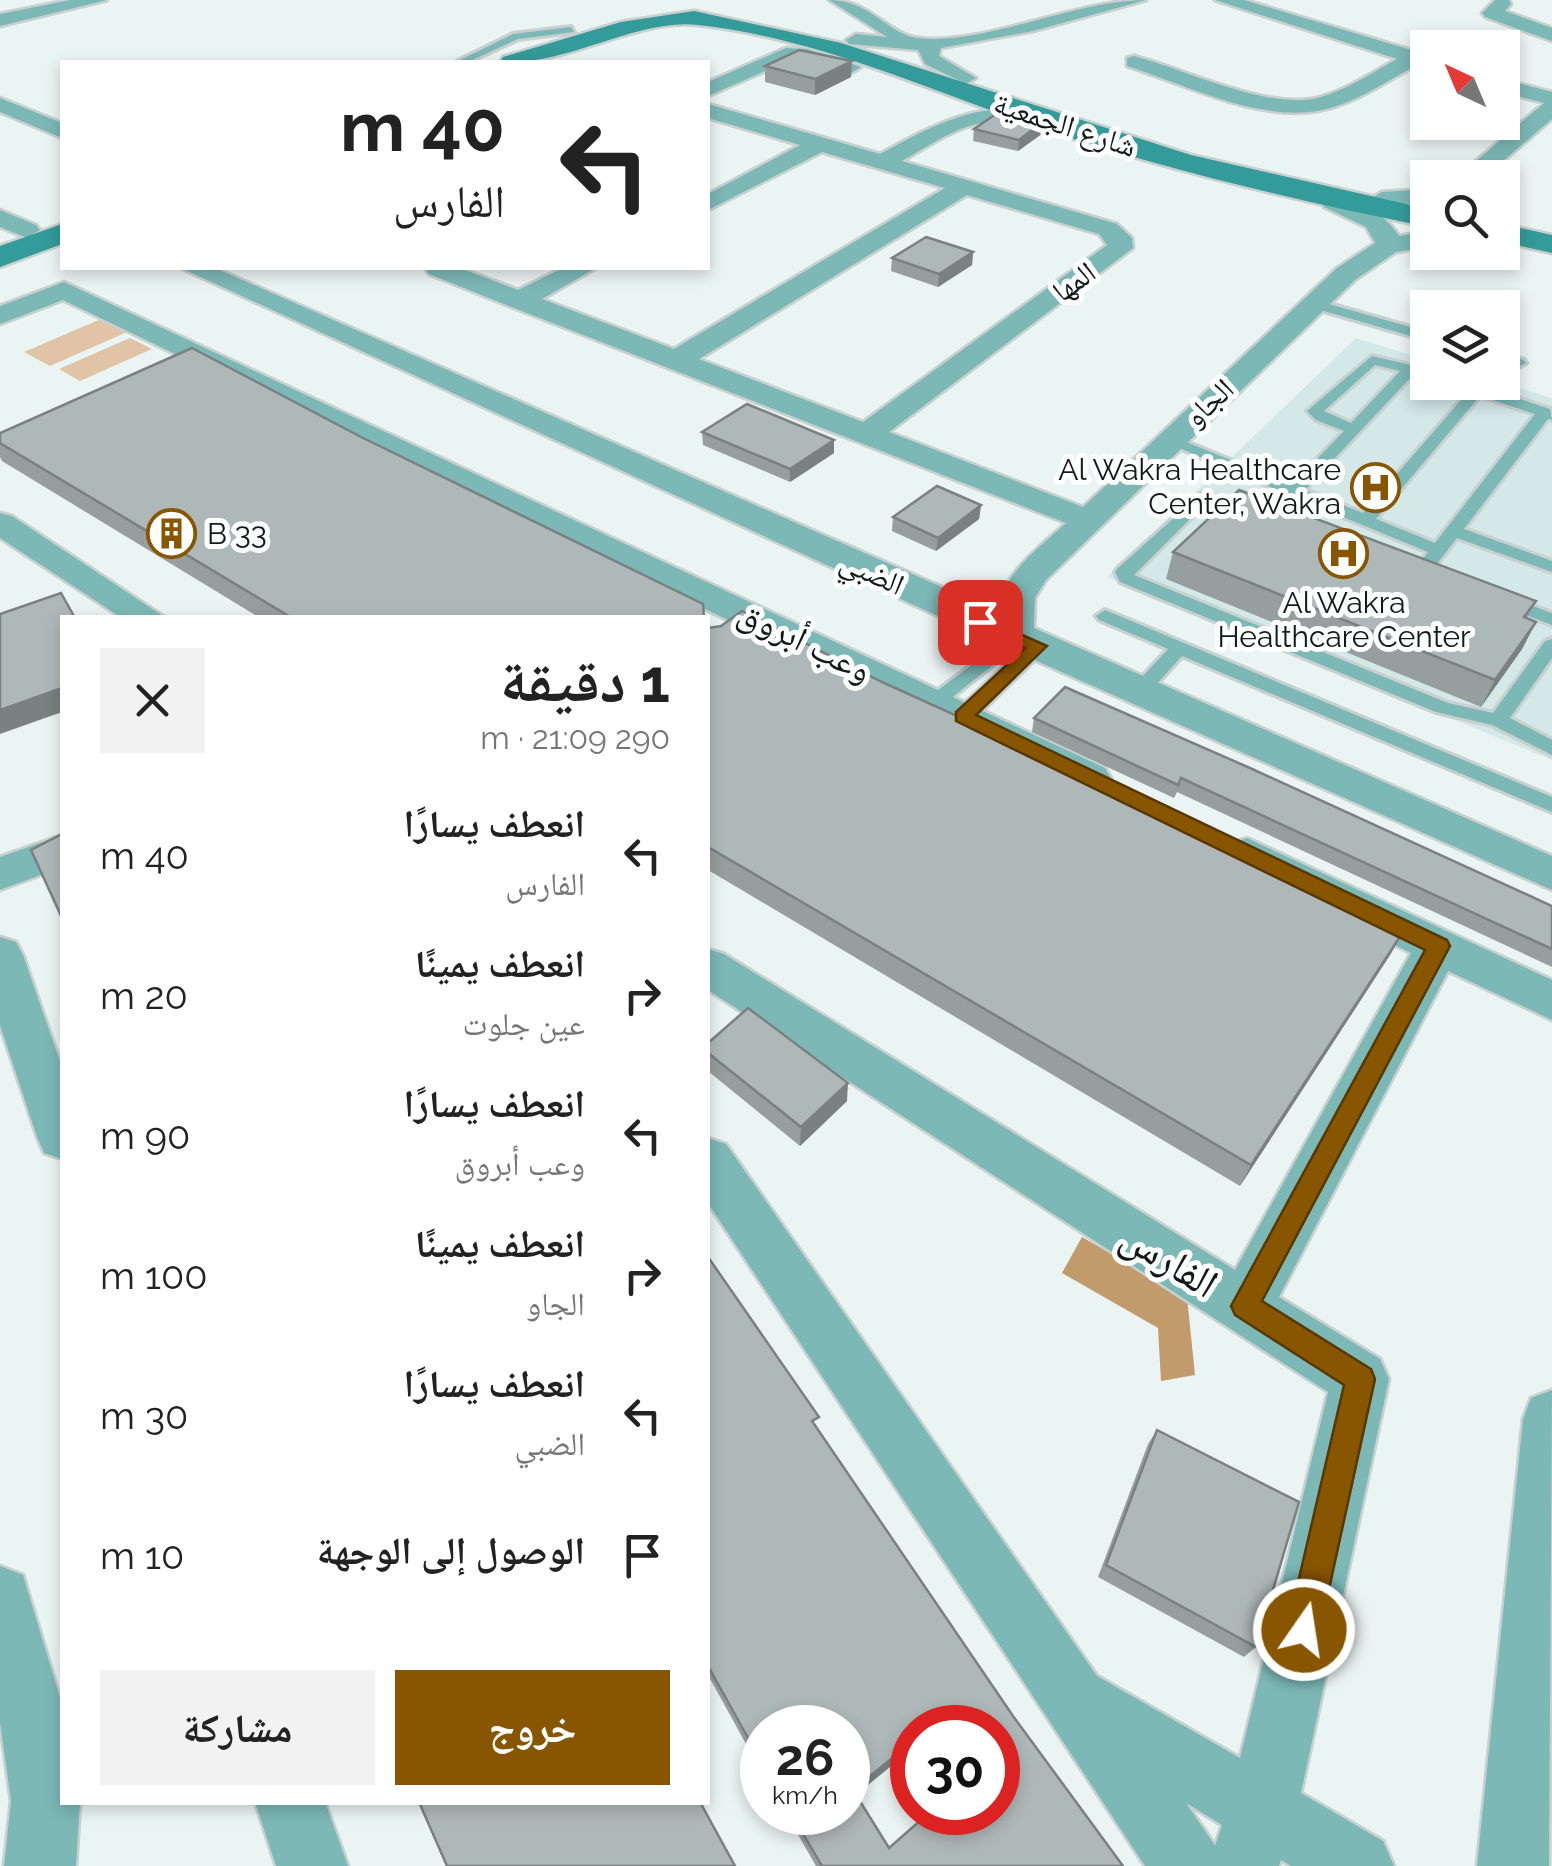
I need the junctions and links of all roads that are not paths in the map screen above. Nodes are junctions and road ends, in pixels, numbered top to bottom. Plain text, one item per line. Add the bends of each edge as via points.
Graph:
1 (98, 0) edge
2 (653, 0) edge
3 (838, 0) edge
4 (1040, 0) edge
5 (1137, 0) edge
6 (1224, 0) edge
7 (1494, 2) edge
8 (1070, 14) junction
9 (1552, 18) edge
10 (700, 19) junction
11 (0, 20) edge
12 (571, 30) junction
13 (1552, 35) edge
14 (856, 40) junction
15 (924, 45) junction
16 (1410, 57) edge
17 (465, 60) edge
18 (481, 60) edge
19 (519, 60) edge
20 (1134, 62) dead end
21 (1410, 65) edge
22 (871, 72) dead end
23 (954, 81) junction
24 (710, 89) edge
25 (1520, 90) edge
26 (1552, 100) edge
27 (0, 104) edge
28 (1552, 108) edge
29 (710, 112) edge
30 (969, 117) junction
31 (1037, 118) junction
32 (60, 129) edge
33 (820, 144) junction
34 (1490, 160) edge
35 (881, 163) junction
36 (964, 187) junction
37 (1410, 197) edge
38 (1382, 199) junction
39 (710, 201) edge
40 (1334, 202) junction
41 (1410, 204) edge
42 (1410, 215) edge
43 (1520, 228) edge
44 (38, 230) edge
45 (1520, 236) edge
46 (1552, 236) edge
47 (1410, 242) edge
48 (1552, 244) edge
49 (1388, 245) junction
50 (0, 257) edge
51 (198, 270) edge
52 (443, 270) edge
53 (578, 270) edge
54 (519, 300) junction
55 (1315, 304) junction
56 (0, 316) edge
57 (1410, 331) edge
58 (198, 354) junction
59 (674, 362) junction
60 (1410, 368) joint
61 (162, 370) edge
62 (1468, 400) edge
63 (1506, 400) edge
64 (1548, 414) edge
65 (1351, 428) junction
66 (866, 435) junction
67 (1170, 440) junction
68 (1297, 489) junction
69 (1085, 520) junction
70 (1365, 521) junction
71 (0, 522) edge
72 (1454, 531) junction
73 (1440, 551) junction
74 (1552, 567) edge
75 (1423, 570) edge
76 (1477, 590) edge
77 (742, 611) junction
78 (143, 615) edge
79 (1551, 615) edge
80 (1105, 616) dead end
81 (710, 637) edge
82 (1027, 642) junction
83 (1552, 645) edge
84 (1181, 646) junction
85 (1138, 693) junction
86 (948, 710) junction
87 (1498, 720) junction
88 (1552, 748) edge
89 (1121, 793) edge
90 (1552, 805) edge
91 (1210, 836) edge
92 (60, 851) edge
93 (0, 874) edge
94 (1552, 874) edge
95 (1438, 946) junction
96 (0, 955) edge
97 (710, 968) edge
98 (1552, 1000) edge
99 (60, 1132) edge
100 (710, 1163) edge
101 (1245, 1306) junction
102 (1552, 1419) edge
103 (0, 1598) edge
104 (1067, 1694) junction
105 (291, 1805) edge
106 (1253, 1838) edge
107 (40, 1866) edge
108 (312, 1866) edge
109 (1188, 1866) edge
110 (1358, 1866) edge
111 (1513, 1866) edge

1 - 11 street
2 - 10 main road via 664,10
2 - 12 main road
3 - 15 street
4 - 8 street
5 - 8 street
6 - 16 street
7 - 9 street
7 - 13 street via 1492,13
8 - 15 street
10 - 14 main road, شارع الجمعية via 775,10
10 - 19 main road via 622,29
10 - 23 main road, شارع الجمعية via 802,36
12 - 17 lane via 516,36
12 - 18 main road
14 - 15 street
14 - 23 main road, شارع الجمعية
15 - 23 street
20 - 21 street via 1302,106
22 - 24 street via 786,54
23 - 30 street
23 - 31 main road, شارع الجمعية
23 - 38 main road, شارع الجمعية
25 - 26 street
27 - 32 street
28 - 34 street
29 - 33 street, المها
30 - 31 street via 990,112
30 - 35 street
31 - 40 main road, شارع الجمعية
33 - 35 street, المها
33 - 39 street
35 - 36 street, المها
36 - 59 street
36 - 66 street, المها via 1108,229 1120,238 1120,248
37 - 38 street
38 - 41 main road, شارع الجمعية
40 - 42 main road, شارع الجمعية
40 - 49 street via 1378,222
43 - 46 main road
44 - 50 main road
45 - 48 main road
47 - 49 street, الجاو
49 - 55 street, الجاو
51 - 82 street, الضبي
52 - 54 street
53 - 54 street
54 - 59 street
55 - 57 lane
55 - 67 street, الجاو
56 - 58 street, وعب أبروق via 64,290
58 - 61 street
58 - 77 street, وعب أبروق
59 - 66 street
60 - 65 lane
60 - 65 lane via 1372,360 1316,411
62 - 70 lane
63 - 64 lane
64 - 72 lane
65 - 68 lane
66 - 69 street
67 - 68 lane
67 - 69 street, الجاو
68 - 70 lane
68 - 87 lane via 1280,520 1203,497 1124,572 1126,578 1443,708
69 - 82 street, الجاو via 1023,586 1015,610
70 - 73 lane
71 - 78 street
72 - 73 lane
72 - 74 lane
73 - 75 lane
76 - 79 lane
77 - 81 street
77 - 86 street, وعب أبروق
80 - 84 lane
82 - 85 street, الضبي
82 - 86 lane
82 - 86 lane
83 - 87 lane
84 - 85 lane
84 - 90 lane
85 - 94 street, الضبي
86 - 89 street, وعب أبروق
87 - 88 lane
91 - 95 street
92 - 93 street
95 - 98 street
95 - 101 street
96 - 99 street
97 - 101 street, الفارس
100 - 104 street
101 - 106 street, الفارس via 1360,1379
102 - 111 street
103 - 107 street via 39,1750 45,1845
104 - 106 street
104 - 109 street
105 - 108 street
106 - 110 street

